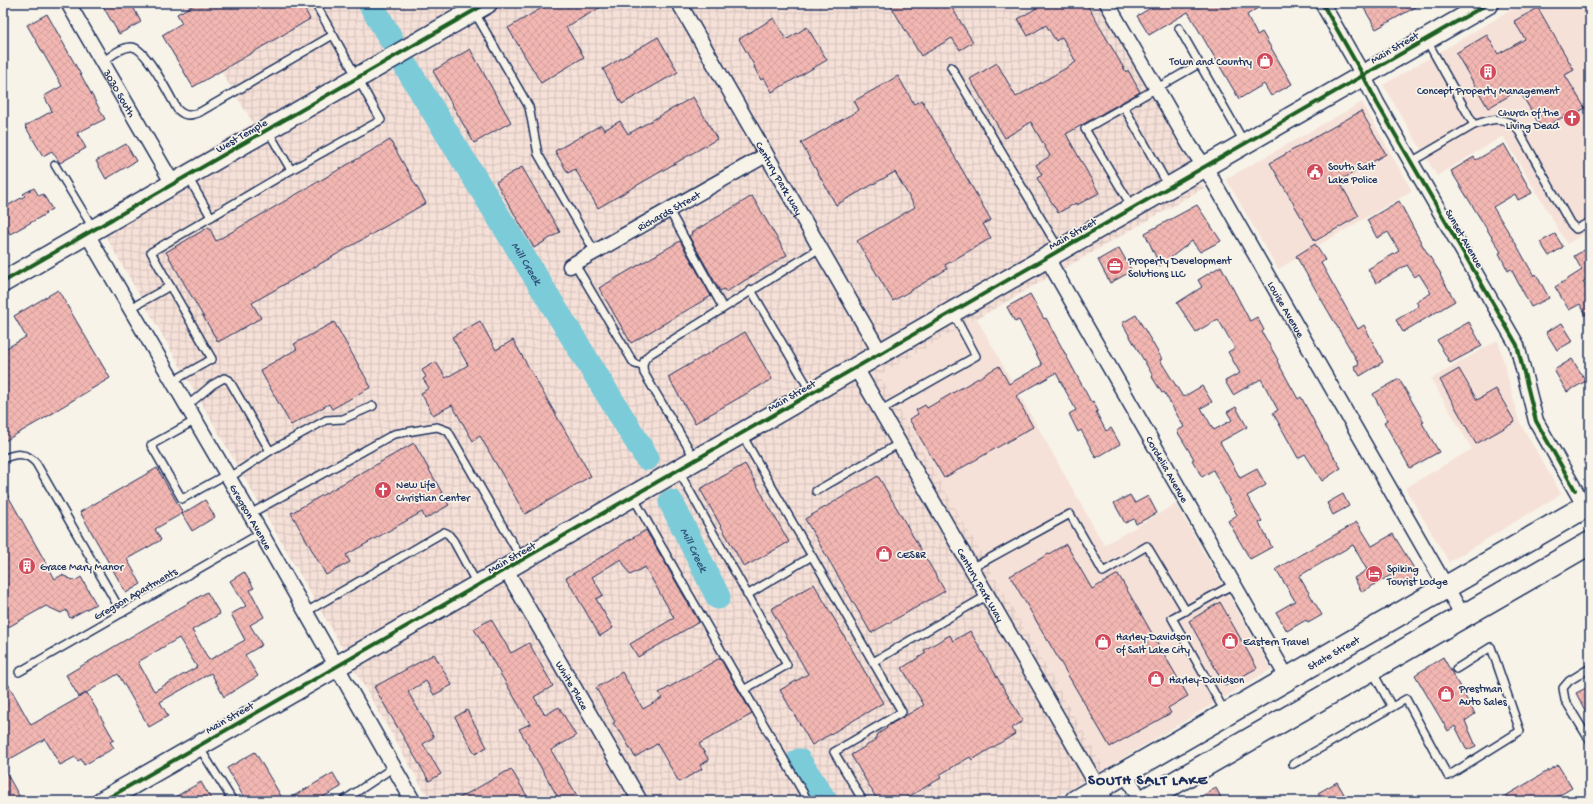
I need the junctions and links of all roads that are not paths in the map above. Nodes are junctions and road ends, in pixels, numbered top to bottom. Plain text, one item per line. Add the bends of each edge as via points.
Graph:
1 (68, 3) edge
2 (315, 3) edge
3 (679, 3) edge
4 (1107, 3) edge
5 (1322, 3) edge
6 (1488, 3) edge
7 (480, 7) edge
8 (1179, 28) dead end
9 (333, 35) junction
10 (1425, 39) junction
11 (102, 62) junction
12 (1199, 64) junction
13 (951, 66) dead end
14 (1363, 75) junction
15 (357, 78) junction
16 (1157, 88) junction
17 (1124, 107) junction
18 (1474, 124) junction
19 (267, 130) junction
20 (1245, 144) junction
21 (766, 155) junction
22 (1411, 162) junction
23 (55, 165) dead end
24 (1205, 167) junction
25 (291, 170) junction
26 (180, 180) junction
27 (1169, 187) junction
28 (1133, 209) junction
29 (669, 210) junction
30 (212, 217) junction
31 (1590, 222) edge
32 (90, 232) junction
33 (820, 248) junction
34 (595, 252) junction
35 (1053, 254) junction
36 (573, 265) joint
37 (3, 282) edge
38 (170, 286) junction
39 (751, 290) junction
40 (130, 308) junction
41 (723, 308) junction
42 (952, 312) junction
43 (881, 354) junction
44 (642, 366) junction
45 (856, 368) junction
46 (173, 381) junction
47 (811, 393) junction
48 (187, 406) junction
49 (373, 406) dead end
50 (881, 410) junction
51 (196, 420) junction
52 (741, 434) junction
53 (900, 443) junction
54 (270, 451) junction
55 (3, 458) edge
56 (695, 460) junction
57 (678, 470) junction
58 (228, 476) junction
59 (816, 491) dead end
60 (633, 496) junction
61 (1588, 506) edge
62 (250, 514) junction
63 (261, 533) junction
64 (1590, 543) edge
65 (812, 556) junction
66 (514, 565) junction
67 (972, 568) junction
68 (1234, 584) junction
69 (478, 585) junction
70 (1446, 588) junction
71 (748, 595) junction
72 (988, 596) junction
73 (1186, 611) junction
74 (306, 612) junction
75 (122, 613) junction
76 (1463, 616) junction
77 (873, 662) junction
78 (337, 666) junction
79 (1590, 668) edge
80 (1456, 669) dead end
81 (1371, 670) junction
82 (20, 672) dead end
83 (1288, 679) junction
84 (744, 689) junction
85 (1392, 707) junction
86 (1226, 714) junction
87 (1590, 741) edge
88 (199, 746) junction
89 (1293, 764) dead end
90 (394, 767) junction
91 (1125, 773) junction
92 (1102, 795) edge
93 (108, 800) edge
94 (233, 801) edge
95 (343, 801) edge
96 (413, 801) edge
97 (640, 801) edge
98 (808, 801) edge
99 (863, 801) edge
100 (1076, 801) edge
101 (1142, 801) edge

1 - 11 street, 3030 South
2 - 9 lane
3 - 21 street, Century Park Way
4 - 16 street, Louise Avenue
5 - 14 street, Sunset Avenue
6 - 10 street, Main Street
7 - 15 street, West Temple
7 - 34 lane via 529,107 538,154
8 - 12 lane
9 - 11 lane via 200,112 187,116 177,109 140,49 124,49
9 - 15 lane
10 - 14 street, Main Street
10 - 18 lane
11 - 26 street, 3030 South
12 - 16 lane
12 - 20 lane
13 - 35 lane
14 - 20 street, Main Street
14 - 22 street, Sunset Avenue
15 - 19 street, West Temple
15 - 25 lane via 381,120
16 - 17 lane
16 - 24 street, Louise Avenue
17 - 27 lane
17 - 28 lane via 1085,129
18 - 22 lane
18 - 31 lane via 1492,119 1506,120 1516,126 1570,223 1576,229
19 - 25 lane
19 - 26 street, West Temple
20 - 24 street, Main Street
21 - 29 street, Richards Street
21 - 33 street, Century Park Way
22 - 61 street, Sunset Avenue via 1517,346 1536,421
23 - 32 lane
24 - 27 street, Main Street
24 - 70 street, Louise Avenue
25 - 30 lane
26 - 30 lane
26 - 32 street, West Temple
27 - 28 street, Main Street
28 - 35 street, Main Street
29 - 34 street, Richards Street
29 - 41 lane
30 - 38 lane via 151,252
32 - 37 street, West Temple
32 - 40 street, Gregson Avenue
33 - 39 lane
33 - 43 street, Century Park Way
34 - 36 street, Richards Street
35 - 42 street, Main Street
35 - 68 street, Cordelia Avenue
36 - 44 lane via 633,362
38 - 40 lane
38 - 46 lane via 212,358
39 - 41 lane
39 - 47 lane
40 - 46 street, Gregson Avenue
41 - 44 lane via 650,354 644,359
42 - 43 street, Main Street
42 - 50 lane via 976,356
43 - 45 street, Main Street
44 - 56 lane
45 - 47 street, Main Street
45 - 50 street, Century Park Way
46 - 48 street, Gregson Avenue
47 - 52 street, Main Street
48 - 51 street, Gregson Avenue
48 - 54 lane via 212,385 227,378
49 - 54 lane via 343,419 326,420
50 - 53 street, Century Park Way
51 - 58 street, Gregson Avenue
51 - 58 lane via 150,445 182,499
52 - 56 street, Main Street
52 - 65 lane
53 - 59 lane
53 - 67 street, Century Park Way
54 - 58 lane
55 - 75 lane via 22,454 36,463
56 - 57 street, Main Street
57 - 60 street, Main Street
57 - 71 lane
58 - 62 street, Gregson Avenue
60 - 66 street, Main Street
60 - 84 lane
61 - 70 main road, State Street
62 - 63 street, Gregson Avenue
62 - 66 lane via 394,434 437,427 448,431
63 - 74 street, Gregson Avenue
63 - 75 lane, Gregson Apartments
64 - 76 main road
65 - 71 lane
65 - 77 lane
66 - 69 street, Main Street
66 - 97 street, White Place
67 - 72 street, Century Park Way
67 - 73 lane via 1070,514 1103,572 1147,546
68 - 73 lane
68 - 83 street, Cordelia Avenue
69 - 74 lane via 453,540 444,532
69 - 78 street, Main Street
70 - 76 street, Louise Avenue
70 - 83 main road, State Street
71 - 84 lane via 787,665
72 - 77 lane
72 - 92 street, Century Park Way
73 - 86 lane via 1172,618
74 - 78 street, Gregson Avenue
75 - 82 lane, Gregson Apartments
76 - 81 main road
77 - 99 lane via 902,712 834,752
78 - 88 street, Main Street
78 - 90 street, Gregson Avenue
79 - 87 lane via 1569,681 1563,688 1565,700
80 - 85 lane via 1491,647 1520,731 1448,776 1406,699
81 - 85 lane
81 - 101 main road
83 - 86 main road, State Street
84 - 98 lane
85 - 89 lane
86 - 91 main road, State Street
88 - 93 street, Main Street
88 - 94 lane
90 - 95 lane
90 - 96 street, Gregson Avenue
91 - 92 main road, State Street
91 - 101 street
92 - 100 main road, State Street

